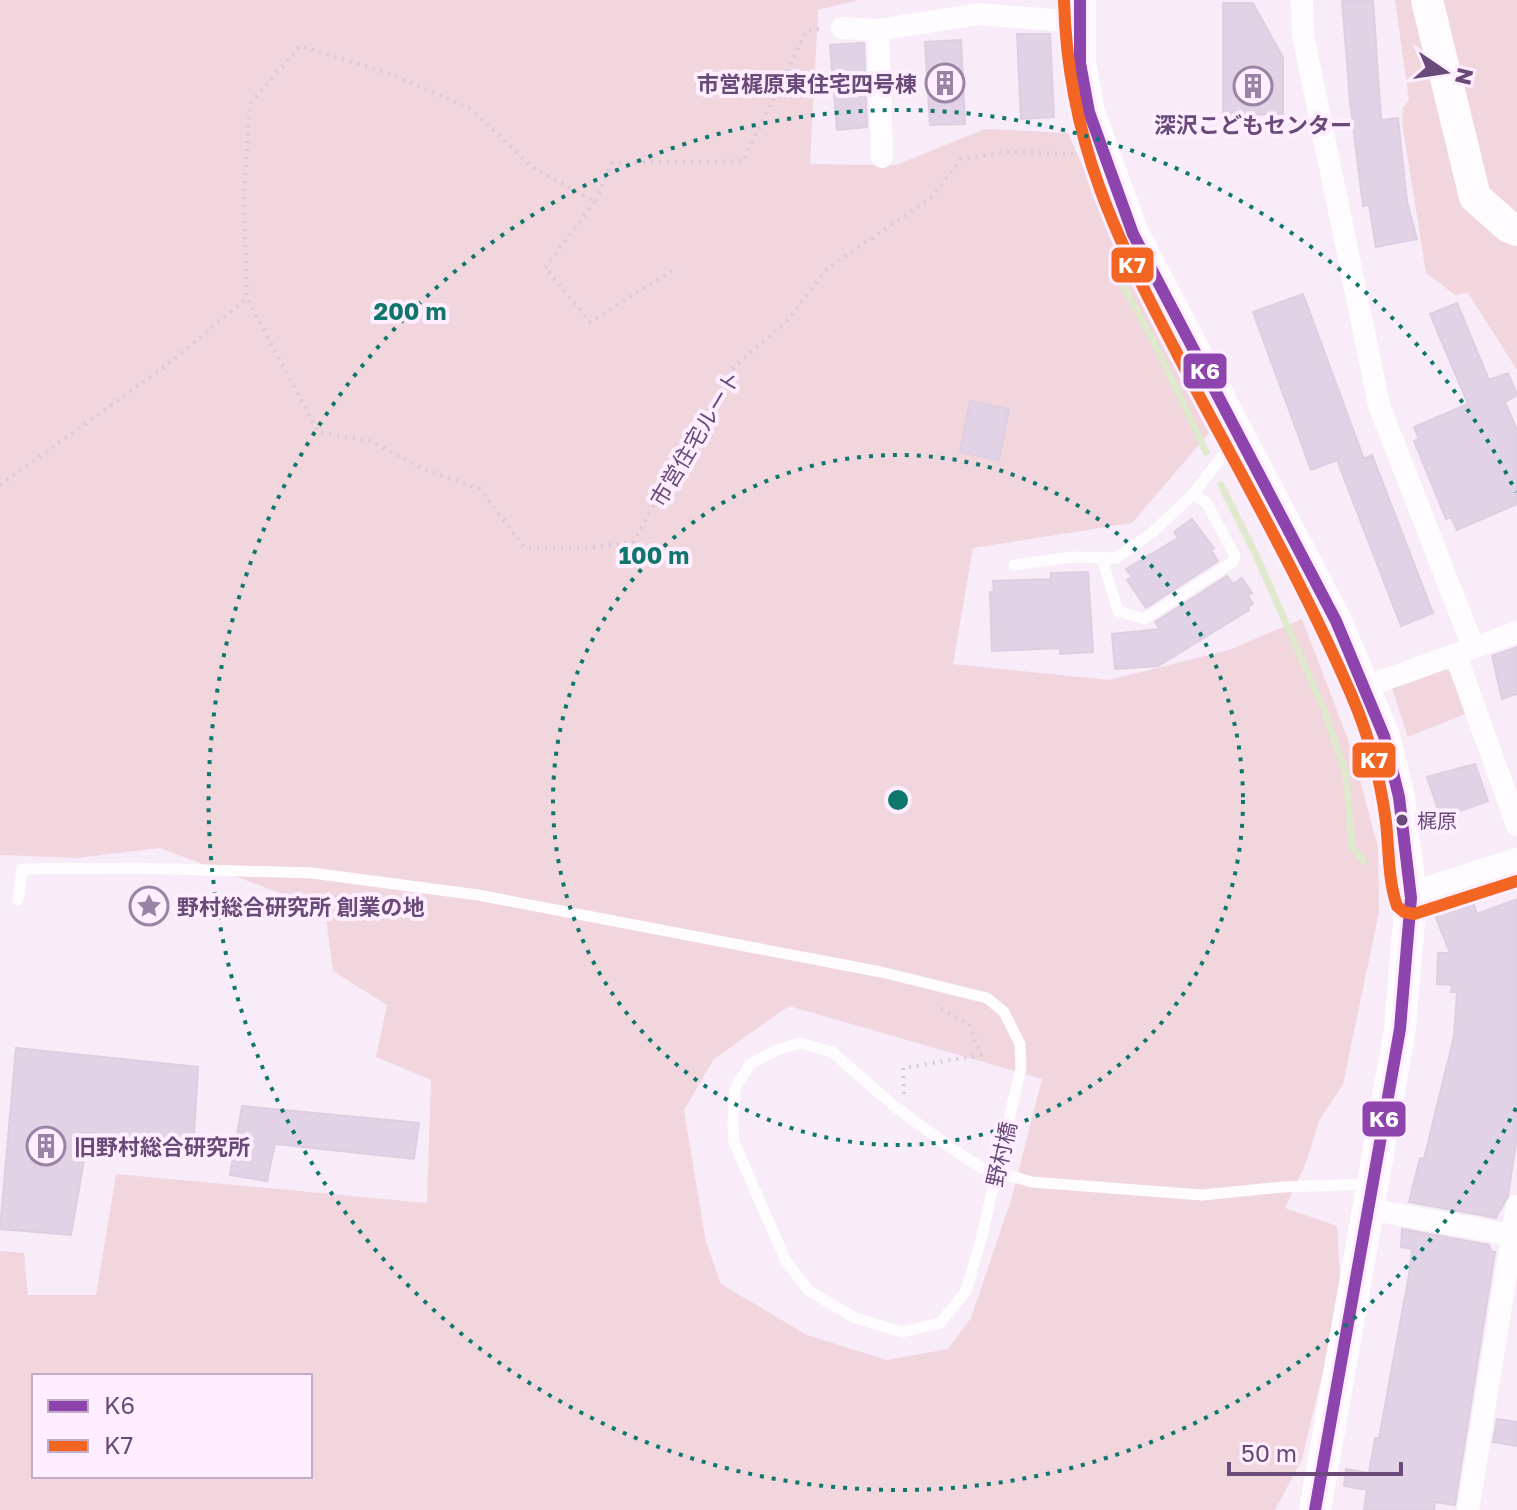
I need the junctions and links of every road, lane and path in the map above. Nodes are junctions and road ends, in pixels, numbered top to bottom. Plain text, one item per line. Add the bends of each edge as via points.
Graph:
1 (1302, 0) edge
2 (1427, 0) edge
3 (978, 7) edge
4 (1079, 11) edge
5 (842, 28) joint
6 (878, 30) junction
7 (1103, 156) junction
8 (882, 157) dead end
9 (595, 202) junction
10 (1517, 230) edge
11 (675, 269) dead end
12 (247, 298) junction
13 (1239, 435) junction
14 (0, 485) edge
15 (1193, 494) junction
16 (1102, 558) junction
17 (1014, 565) dead end
18 (1517, 632) edge
19 (1464, 652) junction
20 (1365, 687) junction
21 (1517, 825) edge
22 (1517, 864) edge
23 (1411, 898) junction
24 (18, 900) dead end
25 (935, 986) junction
26 (902, 1112) junction
27 (1370, 1196) junction
28 (1517, 1206) edge
29 (1514, 1236) edge
30 (1315, 1510) edge
31 (1468, 1510) edge

1 - 19 street via 1303,35 1379,405
2 - 10 street via 1475,197
3 - 4 street
3 - 6 street
4 - 7 street via 1080,63
5 - 6 street
5 - 9 path via 807,30 743,161 612,163
6 - 8 street
7 - 12 path, 市営住宅ルート via 1007,152 961,159 933,196 827,269 786,322 732,369 633,542 525,548 480,489 423,469 371,441 318,432
7 - 13 street via 1133,234
9 - 11 path via 545,267 590,322
9 - 12 path via 531,166 471,109 391,74 300,46 250,104 244,198
12 - 14 path via 154,374
13 - 15 lane
13 - 20 street
15 - 16 lane via 1152,533 1116,558
15 - 16 lane via 1206,502 1235,556 1233,562 1144,619 1118,611
16 - 17 lane
18 - 19 street
19 - 20 street
19 - 21 street
20 - 23 street via 1399,797
22 - 23 street
23 - 27 street via 1400,1029
24 - 25 lane via 22,869 312,873 478,895
25 - 26 path via 939,1008 969,1024 981,1055 903,1068
25 - 26 lane, 野村橋 via 987,998 1004,1012 1020,1044 1021,1068 966,1291 940,1323 902,1332 855,1318 808,1290 785,1259 734,1142 735,1089 750,1064 800,1043 832,1052
26 - 27 lane, 野村橋 via 982,1168 1032,1182 1202,1195 1283,1187
27 - 29 street
27 - 30 street
28 - 29 street
29 - 31 street

